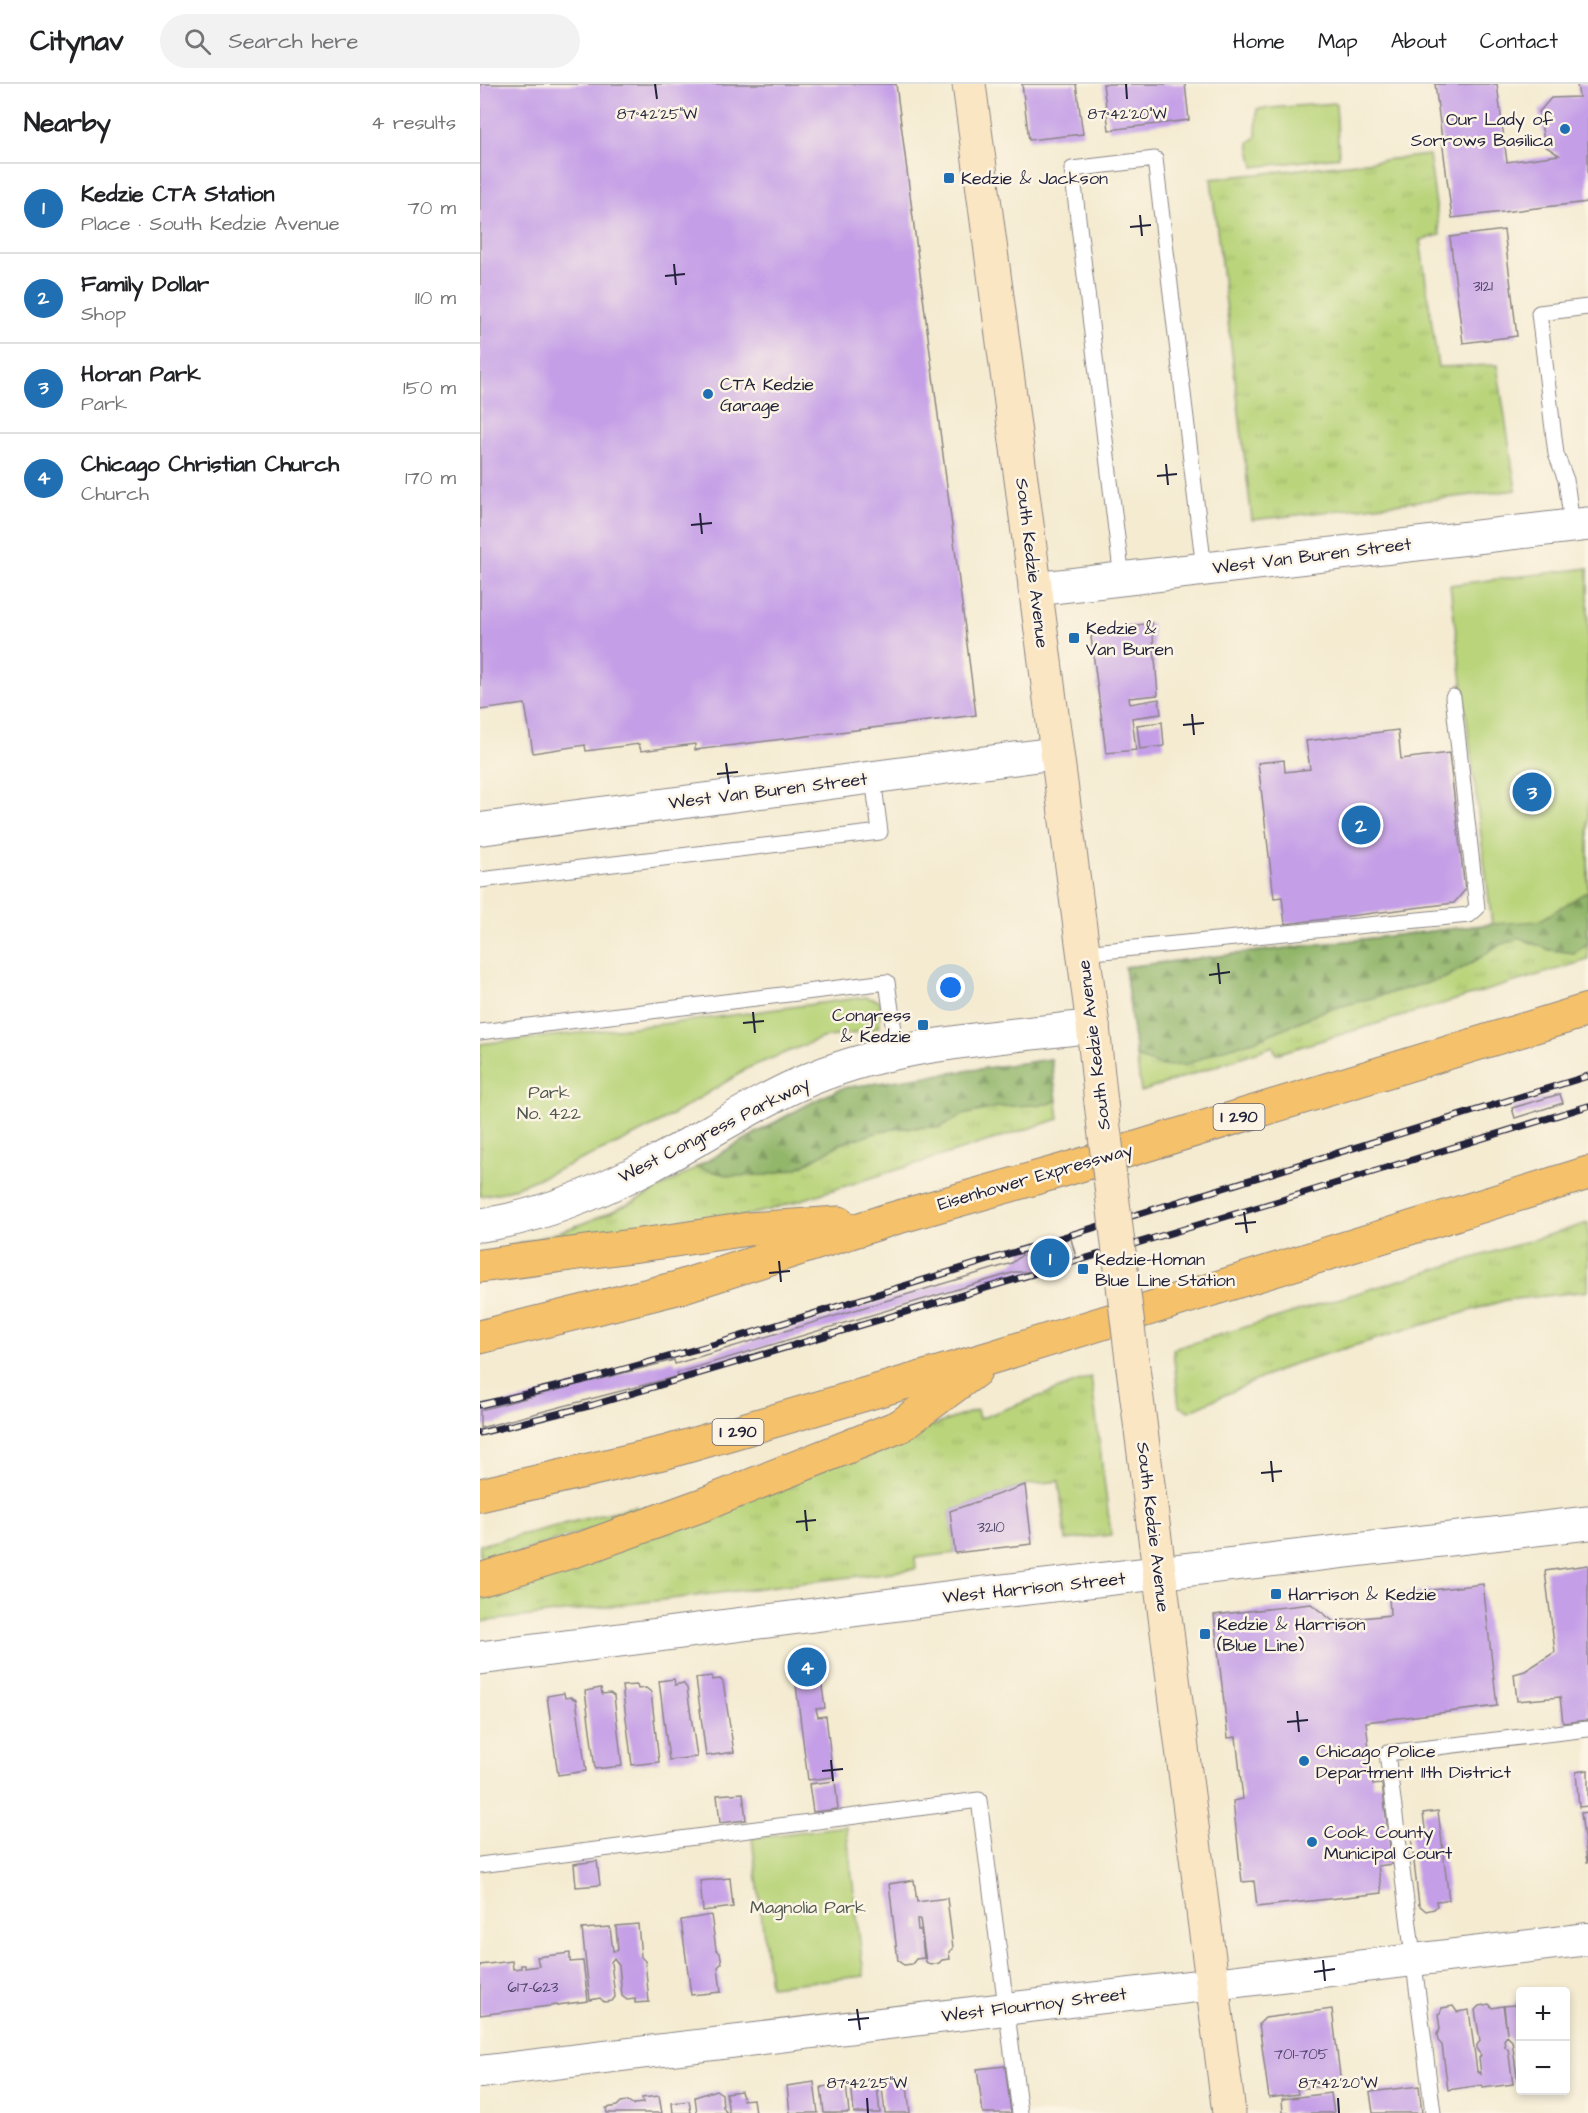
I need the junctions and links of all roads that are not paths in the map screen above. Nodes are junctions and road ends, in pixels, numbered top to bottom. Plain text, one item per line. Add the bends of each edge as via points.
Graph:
1 (969, 84) edge
2 (1588, 307) edge
3 (1580, 524) edge
4 (1204, 569) junction
5 (1122, 579) junction
6 (1035, 589) junction
7 (1453, 697) dead end
8 (1057, 753) junction
9 (873, 778) junction
10 (480, 829) edge
11 (480, 880) edge
12 (1083, 953) junction
13 (1588, 1011) edge
14 (1092, 1026) junction
15 (480, 1032) edge
16 (897, 1051) junction
17 (1588, 1173) edge
18 (888, 1220) junction
19 (480, 1225) edge
20 (480, 1266) edge
21 (480, 1337) edge
22 (993, 1357) junction
23 (480, 1495) edge
24 (1588, 1523) edge
25 (1158, 1574) junction
26 (480, 1580) edge
27 (480, 1658) edge
28 (1588, 1729) edge
29 (480, 1865) edge
30 (1588, 1939) edge
31 (1413, 1960) junction
32 (1212, 1984) junction
33 (1007, 2009) junction
34 (480, 2072) edge
35 (1020, 2113) edge
36 (1229, 2113) edge
37 (1433, 2113) edge

1 - 6 main road, South Kedzie Avenue
2 - 3 lane via 1539,312 1556,454
3 - 4 street, West Van Buren Street
4 - 5 street, West Van Buren Street
4 - 5 lane via 1155,159 1072,169
5 - 6 street, West Van Buren Street
6 - 8 main road, South Kedzie Avenue
7 - 12 lane via 1477,908 1469,915
8 - 9 street, West Van Buren Street
8 - 12 main road, South Kedzie Avenue
9 - 10 street, West Van Buren Street
9 - 11 lane via 880,832
12 - 14 main road, South Kedzie Avenue
13 - 18 highway, Eisenhower Expressway / I 290
14 - 16 street, West Congress Parkway
14 - 25 main road, South Kedzie Avenue, bridge
15 - 16 lane via 887,982
16 - 19 street, West Congress Parkway via 800,1083 651,1165 582,1196 529,1215
17 - 22 highway, I 290
18 - 20 highway via 748,1229
18 - 21 highway, Eisenhower Expressway / I 290 via 676,1288
22 - 23 highway, I 290 via 667,1452
22 - 26 highway via 900,1426 681,1513
24 - 25 street, West Harrison Street
25 - 27 street, West Harrison Street
25 - 32 main road, South Kedzie Avenue
28 - 31 lane via 1387,1753
29 - 33 lane via 979,1800
30 - 31 street, West Flournoy Street
31 - 32 street, West Flournoy Street
31 - 37 lane
32 - 33 street, West Flournoy Street
32 - 36 main road, South Kedzie Avenue
33 - 34 street, West Flournoy Street
33 - 35 lane

